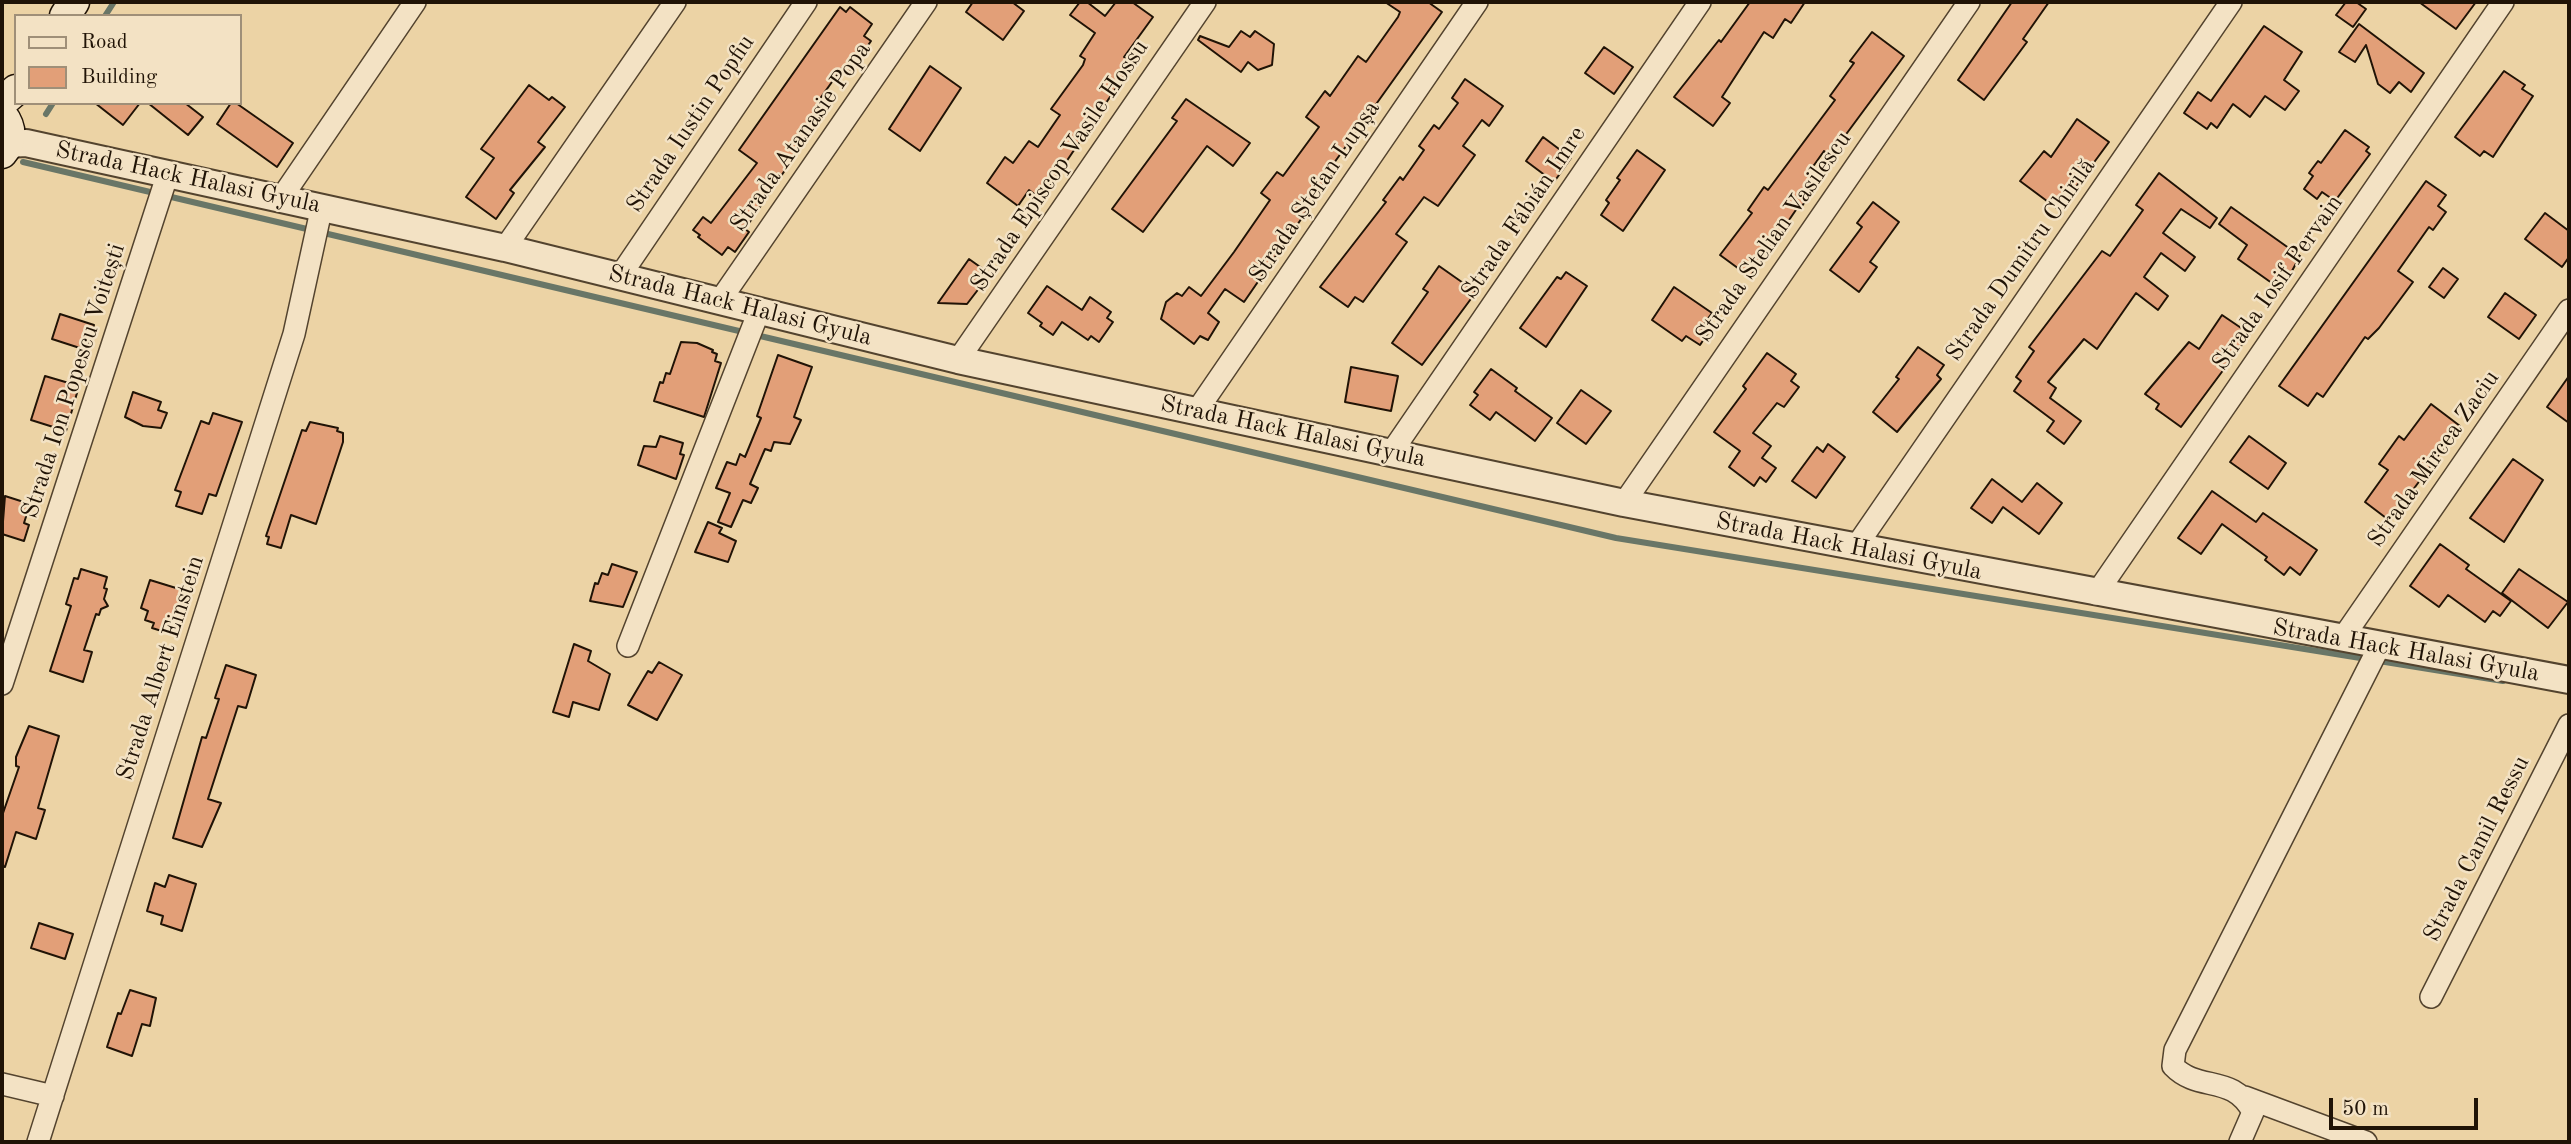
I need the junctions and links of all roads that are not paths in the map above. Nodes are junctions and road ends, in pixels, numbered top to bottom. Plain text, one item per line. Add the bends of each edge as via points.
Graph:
1 (415, 2) edge
2 (675, 2) edge
3 (806, 2) edge
4 (926, 2) edge
5 (1205, 2) edge
6 (1477, 2) edge
7 (1700, 2) edge
8 (1969, 2) edge
9 (2231, 2) edge
10 (2503, 2) edge
11 (14, 105) edge
12 (12, 130) edge
13 (167, 177) junction
14 (282, 197) junction
15 (321, 209) junction
16 (505, 248) junction
17 (620, 276) junction
18 (719, 302) junction
19 (2569, 310) edge
20 (759, 312) junction
21 (958, 360) junction
22 (1196, 412) junction
23 (1391, 453) junction
24 (1623, 503) junction
25 (1855, 548) junction
26 (2096, 594) junction
27 (2342, 639) junction
28 (2380, 645) junction
29 (628, 646) dead end
30 (2569, 681) edge
31 (2, 684) edge
32 (2569, 725) edge
33 (2431, 998) dead end
34 (2, 1084) edge
35 (53, 1096) junction
36 (2245, 1097) junction
37 (38, 1142) edge
38 (2239, 1142) edge
39 (2367, 1142) edge

1 - 14 street
2 - 16 street
3 - 17 street, Strada Iustin Popfiu
4 - 18 street, Strada Atanasie Popa
5 - 21 street, Strada Episcop Vasile Hossu
6 - 22 street, Strada Ștefan Lupșa
7 - 23 street, Strada Fábián Imre
8 - 24 street, Strada Stelian Vasilescu
9 - 25 street, Strada Dumitru Chirilă
10 - 26 street, Strada Iosif Pervain
11 - 12 main road
12 - 13 street, Strada Hack Halasi Gyula
13 - 14 street, Strada Hack Halasi Gyula
13 - 31 street, Strada Ion Popescu Voitești
14 - 15 street, Strada Hack Halasi Gyula
15 - 16 street, Strada Hack Halasi Gyula
15 - 35 street, Strada Albert Einstein via 294,334
16 - 17 street, Strada Hack Halasi Gyula
17 - 18 street, Strada Hack Halasi Gyula
18 - 20 street, Strada Hack Halasi Gyula
19 - 27 street, Strada Mircea Zaciu
20 - 21 street, Strada Hack Halasi Gyula
20 - 29 street
21 - 22 street, Strada Hack Halasi Gyula
22 - 23 street, Strada Hack Halasi Gyula
23 - 24 street, Strada Hack Halasi Gyula
24 - 25 street, Strada Hack Halasi Gyula
25 - 26 street, Strada Hack Halasi Gyula
26 - 27 street, Strada Hack Halasi Gyula
27 - 28 street, Strada Hack Halasi Gyula
28 - 30 street, Strada Hack Halasi Gyula
28 - 36 street via 2175,1049 2173,1066 2183,1077 2227,1087
32 - 33 street, Strada Camil Ressu
34 - 35 street
35 - 37 street, Strada Albert Einstein
36 - 38 street via 2253,1112
36 - 39 street

